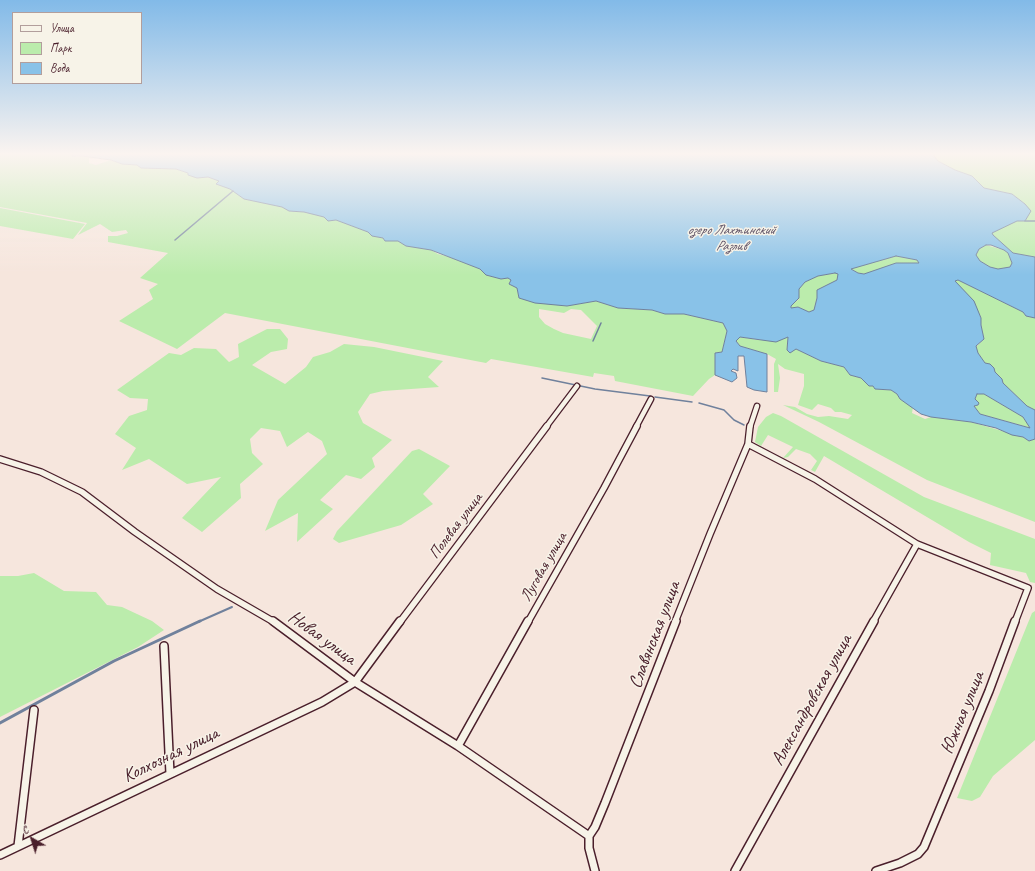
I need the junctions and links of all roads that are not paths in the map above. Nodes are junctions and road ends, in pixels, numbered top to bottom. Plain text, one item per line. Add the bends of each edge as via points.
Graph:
1 (577, 386) dead end
2 (651, 399) dead end
3 (757, 406) dead end
4 (748, 444) junction
5 (0, 459) edge
6 (917, 544) junction
7 (164, 646) dead end
8 (355, 682) junction
9 (34, 710) dead end
10 (458, 746) junction
11 (170, 774) junction
12 (589, 836) junction
13 (18, 846) junction
14 (0, 855) edge
15 (595, 871) edge
16 (735, 871) edge
17 (876, 871) edge

1 - 8 street, Полевая улица
2 - 10 street, Луговая улица via 604,488
3 - 4 street, Славянская улица via 750,424
4 - 6 street via 815,479
4 - 12 street, Славянская улица via 605,803
5 - 8 street, Новая улица via 41,472 82,492 217,589 277,624
6 - 16 street, Александровская улица
6 - 17 street, Южная улица via 1028,588 986,698 924,847 918,854
7 - 11 street
8 - 10 street, Новая улица
8 - 11 street, Колхозная улица via 322,702
9 - 13 street
10 - 12 street, Новая улица
11 - 13 street, Колхозная улица
12 - 15 street via 589,848
13 - 14 street, Колхозная улица

